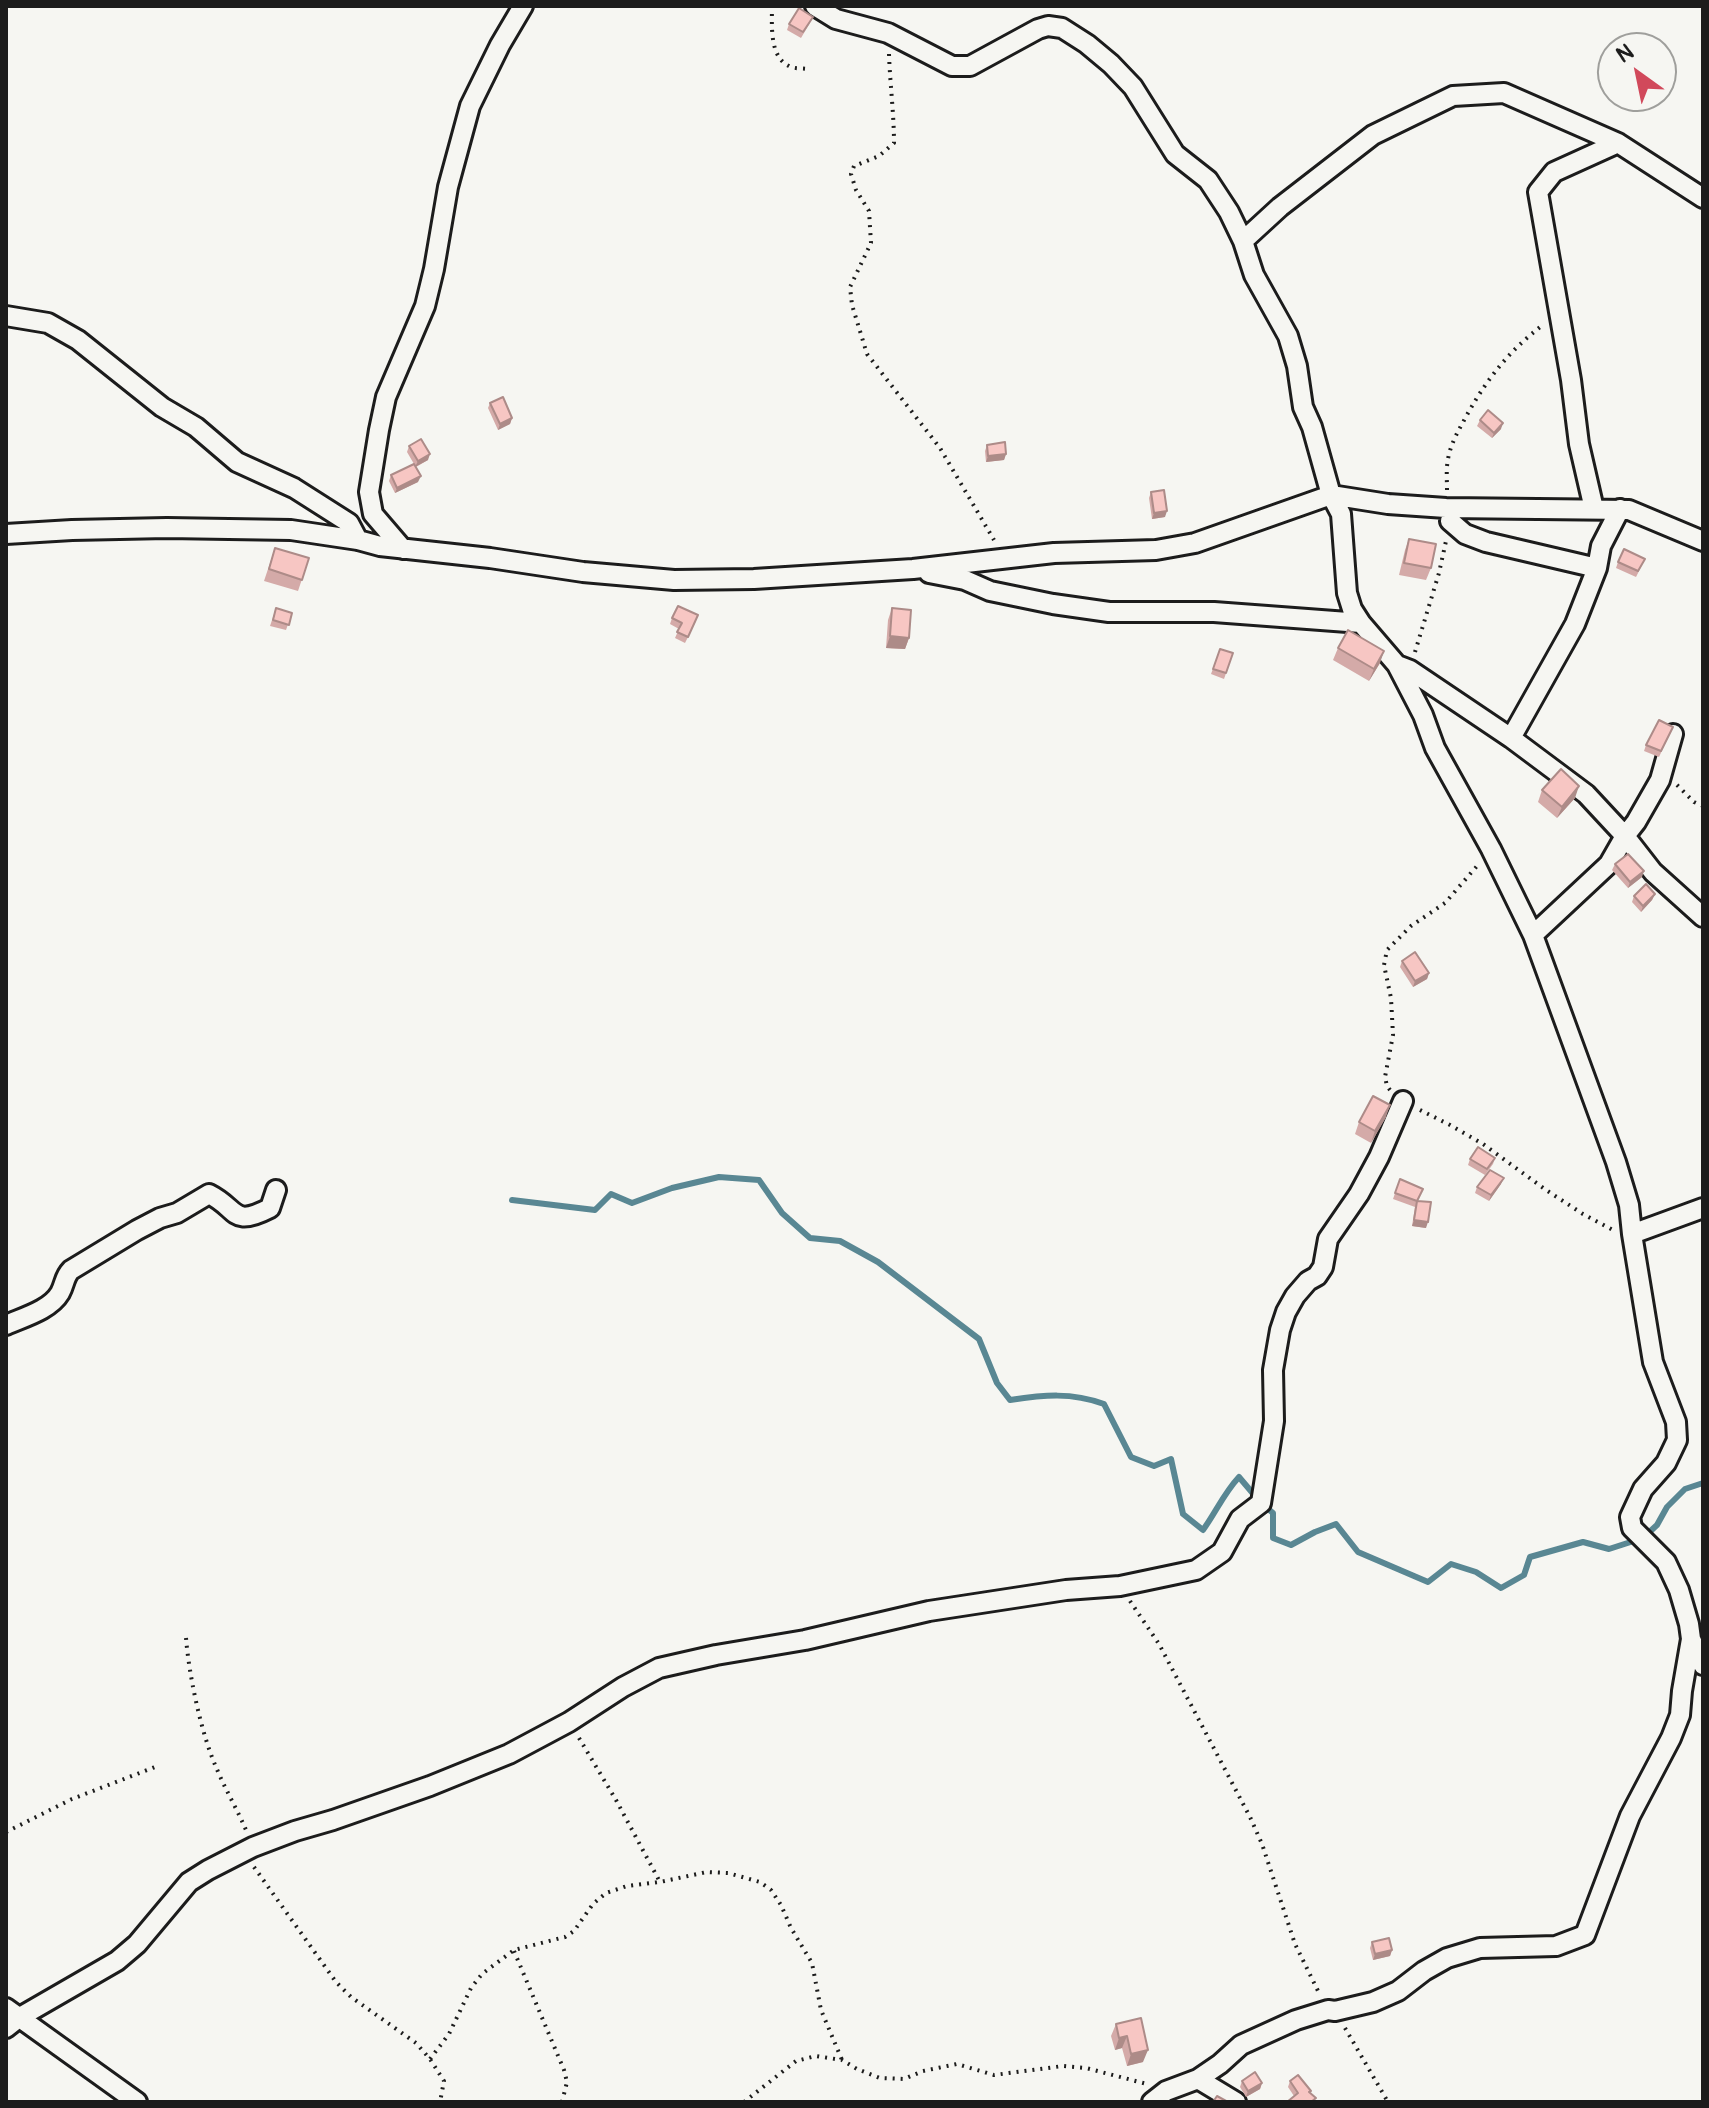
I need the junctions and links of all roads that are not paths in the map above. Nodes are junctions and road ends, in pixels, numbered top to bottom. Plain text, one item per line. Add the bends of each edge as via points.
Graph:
1 (523, 6) edge
2 (815, 6) edge
3 (1618, 143) junction
4 (1703, 198) edge
5 (1243, 241) junction
6 (6, 316) edge
7 (1331, 495) junction
8 (1594, 509) junction
9 (1620, 509) junction
10 (1448, 515) junction
11 (6, 534) edge
12 (358, 540) junction
13 (1703, 541) edge
14 (403, 549) junction
15 (1597, 568) junction
16 (913, 569) junction
17 (1361, 623) junction
18 (1404, 667) junction
19 (1673, 734) edge
20 (1511, 738) junction
21 (1625, 836) junction
22 (1703, 917) edge
23 (1533, 935) junction
24 (1403, 1101) road end
25 (276, 1190) dead end
26 (1703, 1208) edge
27 (1632, 1234) junction
28 (6, 1325) edge
29 (1691, 1639) junction
30 (1703, 1665) edge
31 (11, 2018) edge
32 (1198, 2079) junction
33 (1159, 2096) edge
34 (137, 2102) edge
35 (1236, 2102) edge

1 - 14 street via 470,106 425,306 386,397 369,492 373,514
2 - 5 street via 836,19 888,33 952,66 970,66 1038,29 1062,28 1133,87 1175,154 1208,180
3 - 4 street
3 - 5 street via 1504,93 1453,96 1373,135
3 - 8 street via 1554,172 1538,192
5 - 7 street via 1254,275 1288,336 1303,407
6 - 12 street via 48,323 78,340 237,462 294,488 349,523
7 - 10 street
7 - 16 street via 1195,543 1156,550 1054,553
7 - 17 street via 1341,514 1347,593
8 - 9 street
8 - 10 street
9 - 13 street
9 - 15 street via 1601,546
10 - 15 street via 1465,534 1486,542
11 - 12 street via 182,528 291,530
12 - 14 street
14 - 16 street via 674,580
15 - 20 street via 1575,624
16 - 17 street via 990,591 1109,612 1214,612
17 - 18 street
18 - 20 street
18 - 23 street via 1435,748
19 - 21 street via 1663,772
20 - 21 street via 1586,794
21 - 22 street via 1653,872
21 - 23 street via 1609,864
23 - 27 street via 1616,1162
24 - 31 street via 1359,1194 1328,1239 1323,1267 1286,1312 1276,1347 1274,1421 1261,1503 1240,1519 1222,1552 1196,1570 1120,1586 944,1608 659,1668 509,1754 248,1850 208,1870 189,1882 117,1961
25 - 28 street via 270,1208 245,1218 209,1194 160,1218 71,1270 49,1305
26 - 27 street
27 - 29 street via 1653,1362 1676,1422 1677,1440 1630,1517 1632,1528 1666,1562
29 - 30 street
29 - 32 street via 1680,1715 1630,1816 1585,1935 1556,1946 1480,1948 1447,1958 1373,2002 1296,2020 1241,2045
31 - 34 street
32 - 33 street
32 - 35 street

